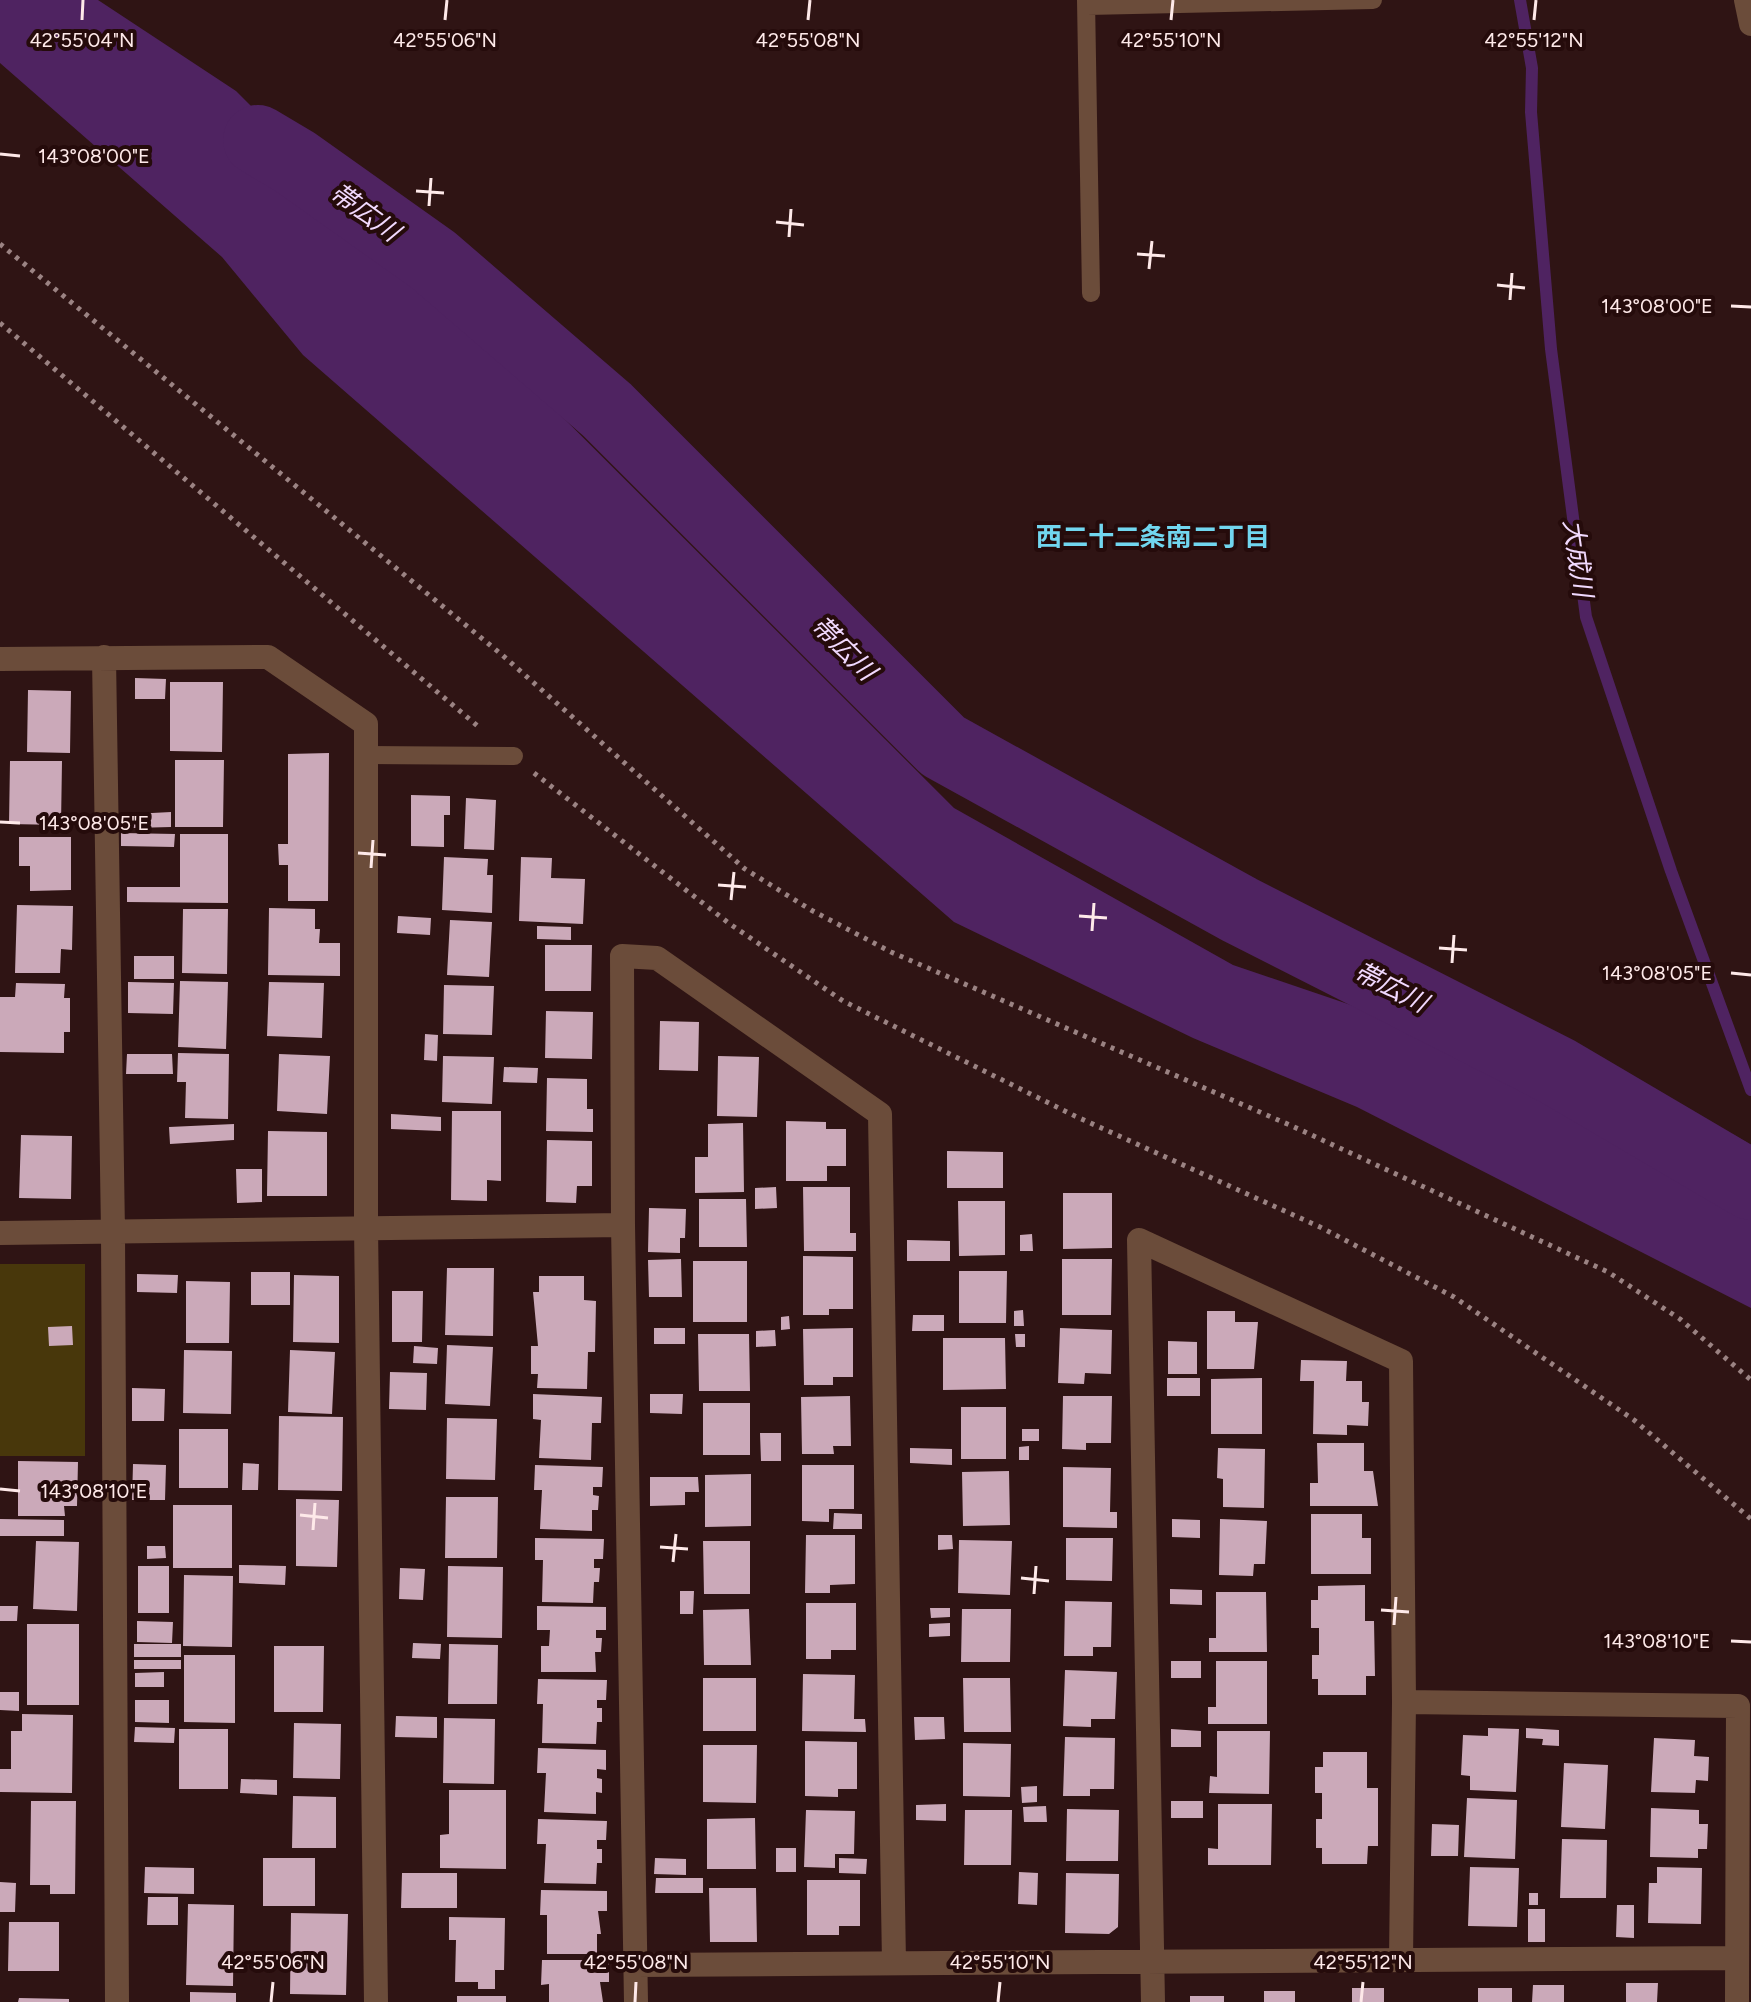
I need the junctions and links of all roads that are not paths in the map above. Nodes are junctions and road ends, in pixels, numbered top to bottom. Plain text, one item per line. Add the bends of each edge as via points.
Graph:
1 (1373, 0) edge
2 (1746, 0) edge
3 (1086, 3) edge
4 (1751, 24) edge
5 (1091, 293) dead end
6 (104, 657) junction
7 (0, 659) edge
8 (366, 755) junction
9 (514, 756) road end
10 (623, 1225) junction
11 (366, 1226) junction
12 (113, 1232) junction
13 (0, 1233) edge
14 (1404, 1702) junction
15 (1736, 1958) junction
16 (1401, 1960) junction
17 (1153, 1962) junction
18 (894, 1963) junction
19 (635, 1965) junction
20 (117, 2002) edge
21 (376, 2002) edge
22 (636, 2002) edge
23 (1153, 2002) edge
24 (1737, 2002) edge

1 - 3 lane
2 - 4 street
3 - 5 lane
6 - 7 street
6 - 8 street via 268,657 366,724
6 - 12 street
8 - 9 lane
8 - 11 street
10 - 11 street
10 - 18 street via 622,956 657,958 880,1114
10 - 19 street
11 - 12 street
11 - 21 street
12 - 13 street
12 - 20 street
14 - 15 street via 1738,1706
14 - 16 street
14 - 17 street via 1401,1361 1139,1240
15 - 16 street
15 - 24 street
16 - 17 street
17 - 18 street
17 - 23 street
18 - 19 street
19 - 22 street

